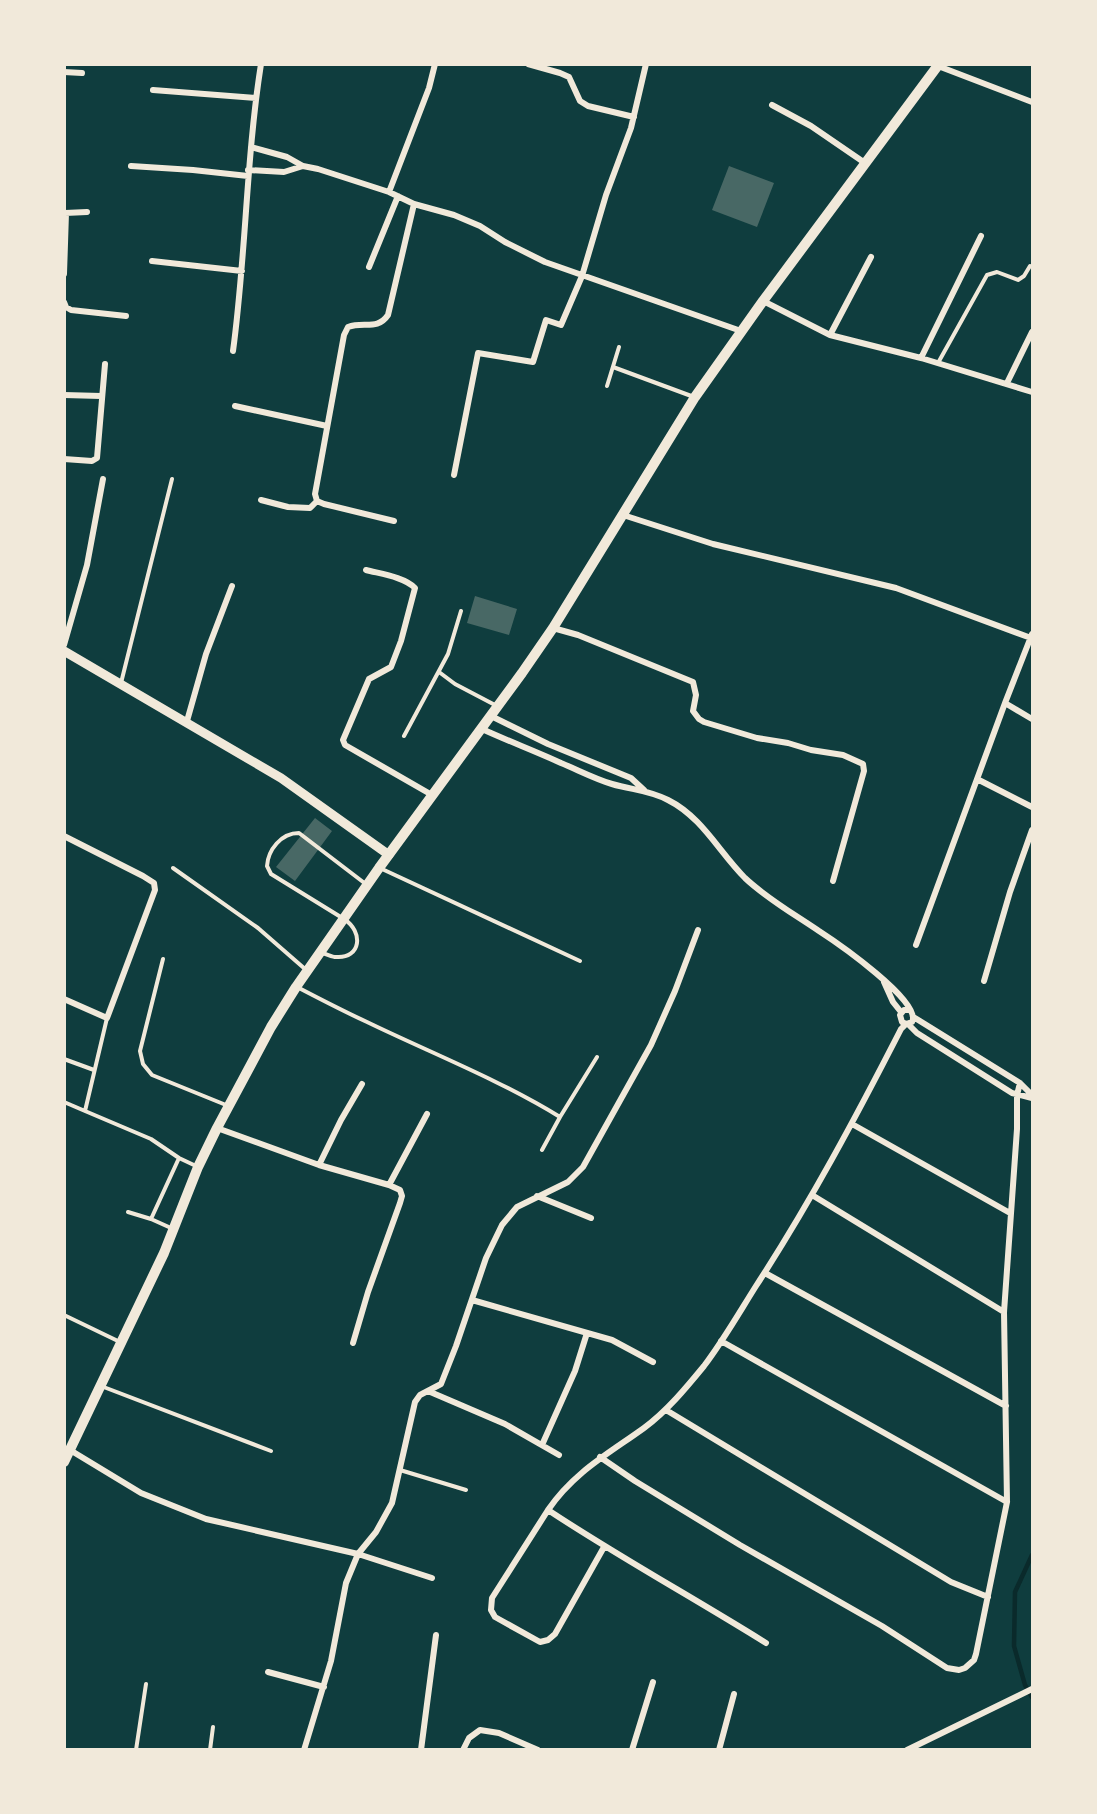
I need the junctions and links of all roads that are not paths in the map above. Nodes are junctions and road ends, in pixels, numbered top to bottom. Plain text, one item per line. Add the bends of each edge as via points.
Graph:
1 (261, 64) edge
2 (435, 64) edge
3 (528, 64) edge
4 (646, 64) edge
5 (939, 65) edge
6 (64, 72) edge
7 (82, 73) dead end
8 (153, 90) dead end
9 (256, 98) junction
10 (1032, 102) edge
11 (772, 105) dead end
12 (634, 117) junction
13 (251, 147) junction
14 (865, 163) junction
15 (131, 166) dead end
16 (303, 166) junction
17 (248, 173) junction
18 (389, 192) junction
19 (398, 196) junction
20 (414, 204) junction
21 (87, 212) dead end
22 (65, 213) edge
23 (981, 236) dead end
24 (871, 257) dead end
25 (152, 261) dead end
26 (1030, 266) dead end
27 (369, 267) dead end
28 (242, 271) junction
29 (64, 274) edge
30 (582, 276) junction
31 (763, 301) junction
32 (64, 302) edge
33 (126, 316) dead end
34 (741, 331) junction
35 (1032, 332) edge
36 (830, 335) junction
37 (619, 347) dead end
38 (233, 351) dead end
39 (921, 358) junction
40 (938, 363) junction
41 (105, 364) dead end
42 (613, 367) junction
43 (1008, 383) junction
44 (607, 386) dead end
45 (1032, 392) edge
46 (64, 395) edge
47 (102, 396) junction
48 (695, 397) junction
49 (235, 406) dead end
50 (327, 426) junction
51 (64, 459) edge
52 (454, 475) dead end
53 (103, 478) dead end
54 (172, 479) dead end
55 (261, 500) dead end
56 (317, 501) junction
57 (623, 515) junction
58 (394, 521) dead end
59 (366, 570) dead end
60 (232, 585) dead end
61 (461, 611) dead end
62 (552, 628) junction
63 (1032, 636) edge
64 (64, 645) edge
65 (64, 651) edge
66 (440, 672) junction
67 (121, 684) junction
68 (1005, 703) junction
69 (498, 706) junction
70 (491, 716) junction
71 (1032, 719) edge
72 (187, 721) junction
73 (482, 729) junction
74 (404, 736) dead end
75 (977, 780) junction
76 (645, 790) junction
77 (432, 795) junction
78 (1032, 807) edge
79 (1032, 830) edge
80 (64, 836) edge
81 (389, 855) junction
82 (173, 867) dead end
83 (379, 868) junction
84 (833, 880) dead end
85 (368, 885) junction
86 (344, 919) junction
87 (698, 930) dead end
88 (916, 945) dead end
89 (320, 952) junction
90 (163, 959) dead end
91 (580, 961) dead end
92 (307, 971) junction
93 (882, 978) junction
94 (984, 981) dead end
95 (296, 987) junction
96 (64, 999) edge
97 (910, 1010) junction
98 (901, 1012) junction
99 (107, 1018) junction
100 (915, 1018) junction
101 (904, 1025) junction
102 (597, 1057) dead end
103 (64, 1059) edge
104 (94, 1070) junction
105 (1020, 1083) junction
106 (362, 1084) dead end
107 (1017, 1095) junction
108 (1032, 1097) edge
109 (64, 1102) edge
110 (228, 1106) junction
111 (85, 1111) junction
112 (427, 1114) dead end
113 (560, 1117) junction
114 (852, 1124) junction
115 (217, 1128) junction
116 (542, 1150) dead end
117 (179, 1158) junction
118 (319, 1165) junction
119 (198, 1167) junction
120 (389, 1185) junction
121 (812, 1195) junction
122 (537, 1196) junction
123 (128, 1212) dead end
124 (1010, 1213) junction
125 (591, 1218) dead end
126 (151, 1219) junction
127 (173, 1229) junction
128 (765, 1273) junction
129 (472, 1300) junction
130 (1004, 1312) junction
131 (64, 1315) edge
132 (587, 1333) junction
133 (721, 1341) junction
134 (120, 1342) junction
135 (353, 1343) dead end
136 (653, 1362) dead end
137 (100, 1386) junction
138 (428, 1391) junction
139 (1006, 1406) junction
140 (666, 1410) junction
141 (542, 1445) junction
142 (70, 1450) junction
143 (271, 1451) dead end
144 (559, 1455) dead end
145 (600, 1457) junction
146 (64, 1462) edge
147 (400, 1470) junction
148 (466, 1490) dead end
149 (1007, 1502) junction
150 (548, 1510) junction
151 (604, 1547) junction
152 (358, 1554) junction
153 (432, 1578) dead end
154 (988, 1597) junction
155 (436, 1635) dead end
156 (766, 1643) dead end
157 (268, 1672) dead end
158 (653, 1682) dead end
159 (146, 1684) dead end
160 (324, 1687) junction
161 (1032, 1689) edge
162 (734, 1694) dead end
163 (213, 1727) dead end
164 (136, 1749) edge
165 (210, 1749) edge
166 (304, 1749) edge
167 (422, 1749) edge
168 (463, 1749) edge
169 (538, 1749) edge
170 (632, 1749) edge
171 (719, 1749) edge
172 (907, 1749) edge

1 - 9 street
2 - 18 street
3 - 12 street via 569,77 580,101 588,106
4 - 12 street
5 - 10 street
5 - 14 main road
6 - 7 street
8 - 9 street
9 - 13 street
11 - 14 street
12 - 30 street
13 - 16 street
13 - 17 street
14 - 31 main road
15 - 17 street
16 - 17 street via 284,172
16 - 18 street
17 - 28 street
18 - 19 street
19 - 20 street
19 - 27 street
20 - 30 street via 480,226 545,262
20 - 50 street via 388,315 375,325 348,327 344,335
21 - 22 street
22 - 29 street
23 - 39 street
24 - 36 street
25 - 28 street
26 - 40 lane via 1021,279 998,272 987,275
28 - 38 street
30 - 34 street
30 - 52 street via 561,325 546,320 533,362 478,353
31 - 34 main road
31 - 36 street
32 - 33 street via 71,310
34 - 48 main road
35 - 43 street
36 - 39 street
37 - 42 lane
39 - 40 street
40 - 43 street
41 - 47 street
42 - 44 lane
42 - 48 lane
43 - 45 street
46 - 47 street
47 - 51 street via 97,458
48 - 57 main road
49 - 50 street
50 - 56 street
53 - 64 street via 87,565
54 - 67 lane
55 - 56 street via 310,508
56 - 58 street
57 - 62 main road
57 - 63 street via 713,544 896,588
59 - 77 street via 397,578 415,588 391,668 369,679 343,740 345,745
60 - 72 street via 206,654
61 - 66 lane
62 - 69 main road
62 - 84 street via 693,682 693,711 704,722 757,738 843,755 863,764
63 - 68 street
65 - 67 street
66 - 69 lane
66 - 74 lane
67 - 72 street
68 - 71 street
68 - 75 street
69 - 70 main road
70 - 73 main road
70 - 76 street via 630,778
72 - 81 street via 282,777
73 - 76 street via 612,784
73 - 77 main road
75 - 78 street
75 - 88 street
76 - 93 street via 685,811 745,878
77 - 81 main road
79 - 94 street
80 - 99 street via 154,884
81 - 83 main road
82 - 92 lane via 258,928
83 - 85 main road
83 - 91 lane
85 - 86 main road
85 - 86 lane via 299,833 285,836 271,849 267,866 271,874
86 - 89 main road
86 - 89 lane via 357,931 354,950 335,958
87 - 122 street via 651,1045 583,1167 568,1182
89 - 92 main road
90 - 110 lane via 140,1051 142,1064 152,1076
92 - 95 main road
93 - 97 street
93 - 98 street
95 - 110 main road
95 - 113 lane via 512,1090
96 - 99 street
97 - 98 street
97 - 100 street
98 - 101 street
99 - 104 lane
100 - 101 street
100 - 105 street
101 - 107 street
101 - 114 street
102 - 113 lane
103 - 104 lane
104 - 111 lane
105 - 107 street
105 - 108 street
106 - 118 street
107 - 108 street
107 - 124 street
109 - 111 lane
110 - 115 main road
111 - 117 lane via 151,1139
112 - 120 street
113 - 116 lane
114 - 121 street
114 - 124 street
115 - 118 street
115 - 119 main road
117 - 119 lane
117 - 126 lane
118 - 120 street
119 - 127 main road
120 - 135 street via 400,1190 402,1196
121 - 128 street
121 - 130 street
122 - 125 street
122 - 129 street via 518,1207 502,1225
123 - 126 lane
124 - 130 street
126 - 127 lane
127 - 134 main road
128 - 133 street
128 - 139 street
129 - 132 street
129 - 138 street via 441,1384
130 - 139 street
131 - 134 lane
132 - 136 street via 612,1340
132 - 141 street via 575,1371
133 - 140 street
133 - 149 street
134 - 137 main road
137 - 142 main road
137 - 143 lane
138 - 141 street via 505,1424
138 - 147 street via 420,1395 411,1411
139 - 149 street
140 - 145 street
140 - 154 street via 951,1582
141 - 144 street
142 - 146 main road
142 - 152 street via 141,1493 206,1519
145 - 150 street
145 - 154 street via 946,1668 959,1670 974,1660
147 - 148 lane
147 - 152 street via 392,1503
149 - 154 street
150 - 151 street
150 - 151 street via 492,1598 495,1617 540,1642 548,1640
151 - 156 street
152 - 153 street
152 - 160 street via 346,1583
155 - 167 street
157 - 160 street
158 - 170 street
159 - 164 lane
160 - 166 street
161 - 172 street
162 - 171 street
163 - 165 lane
168 - 169 street via 480,1730 499,1733

